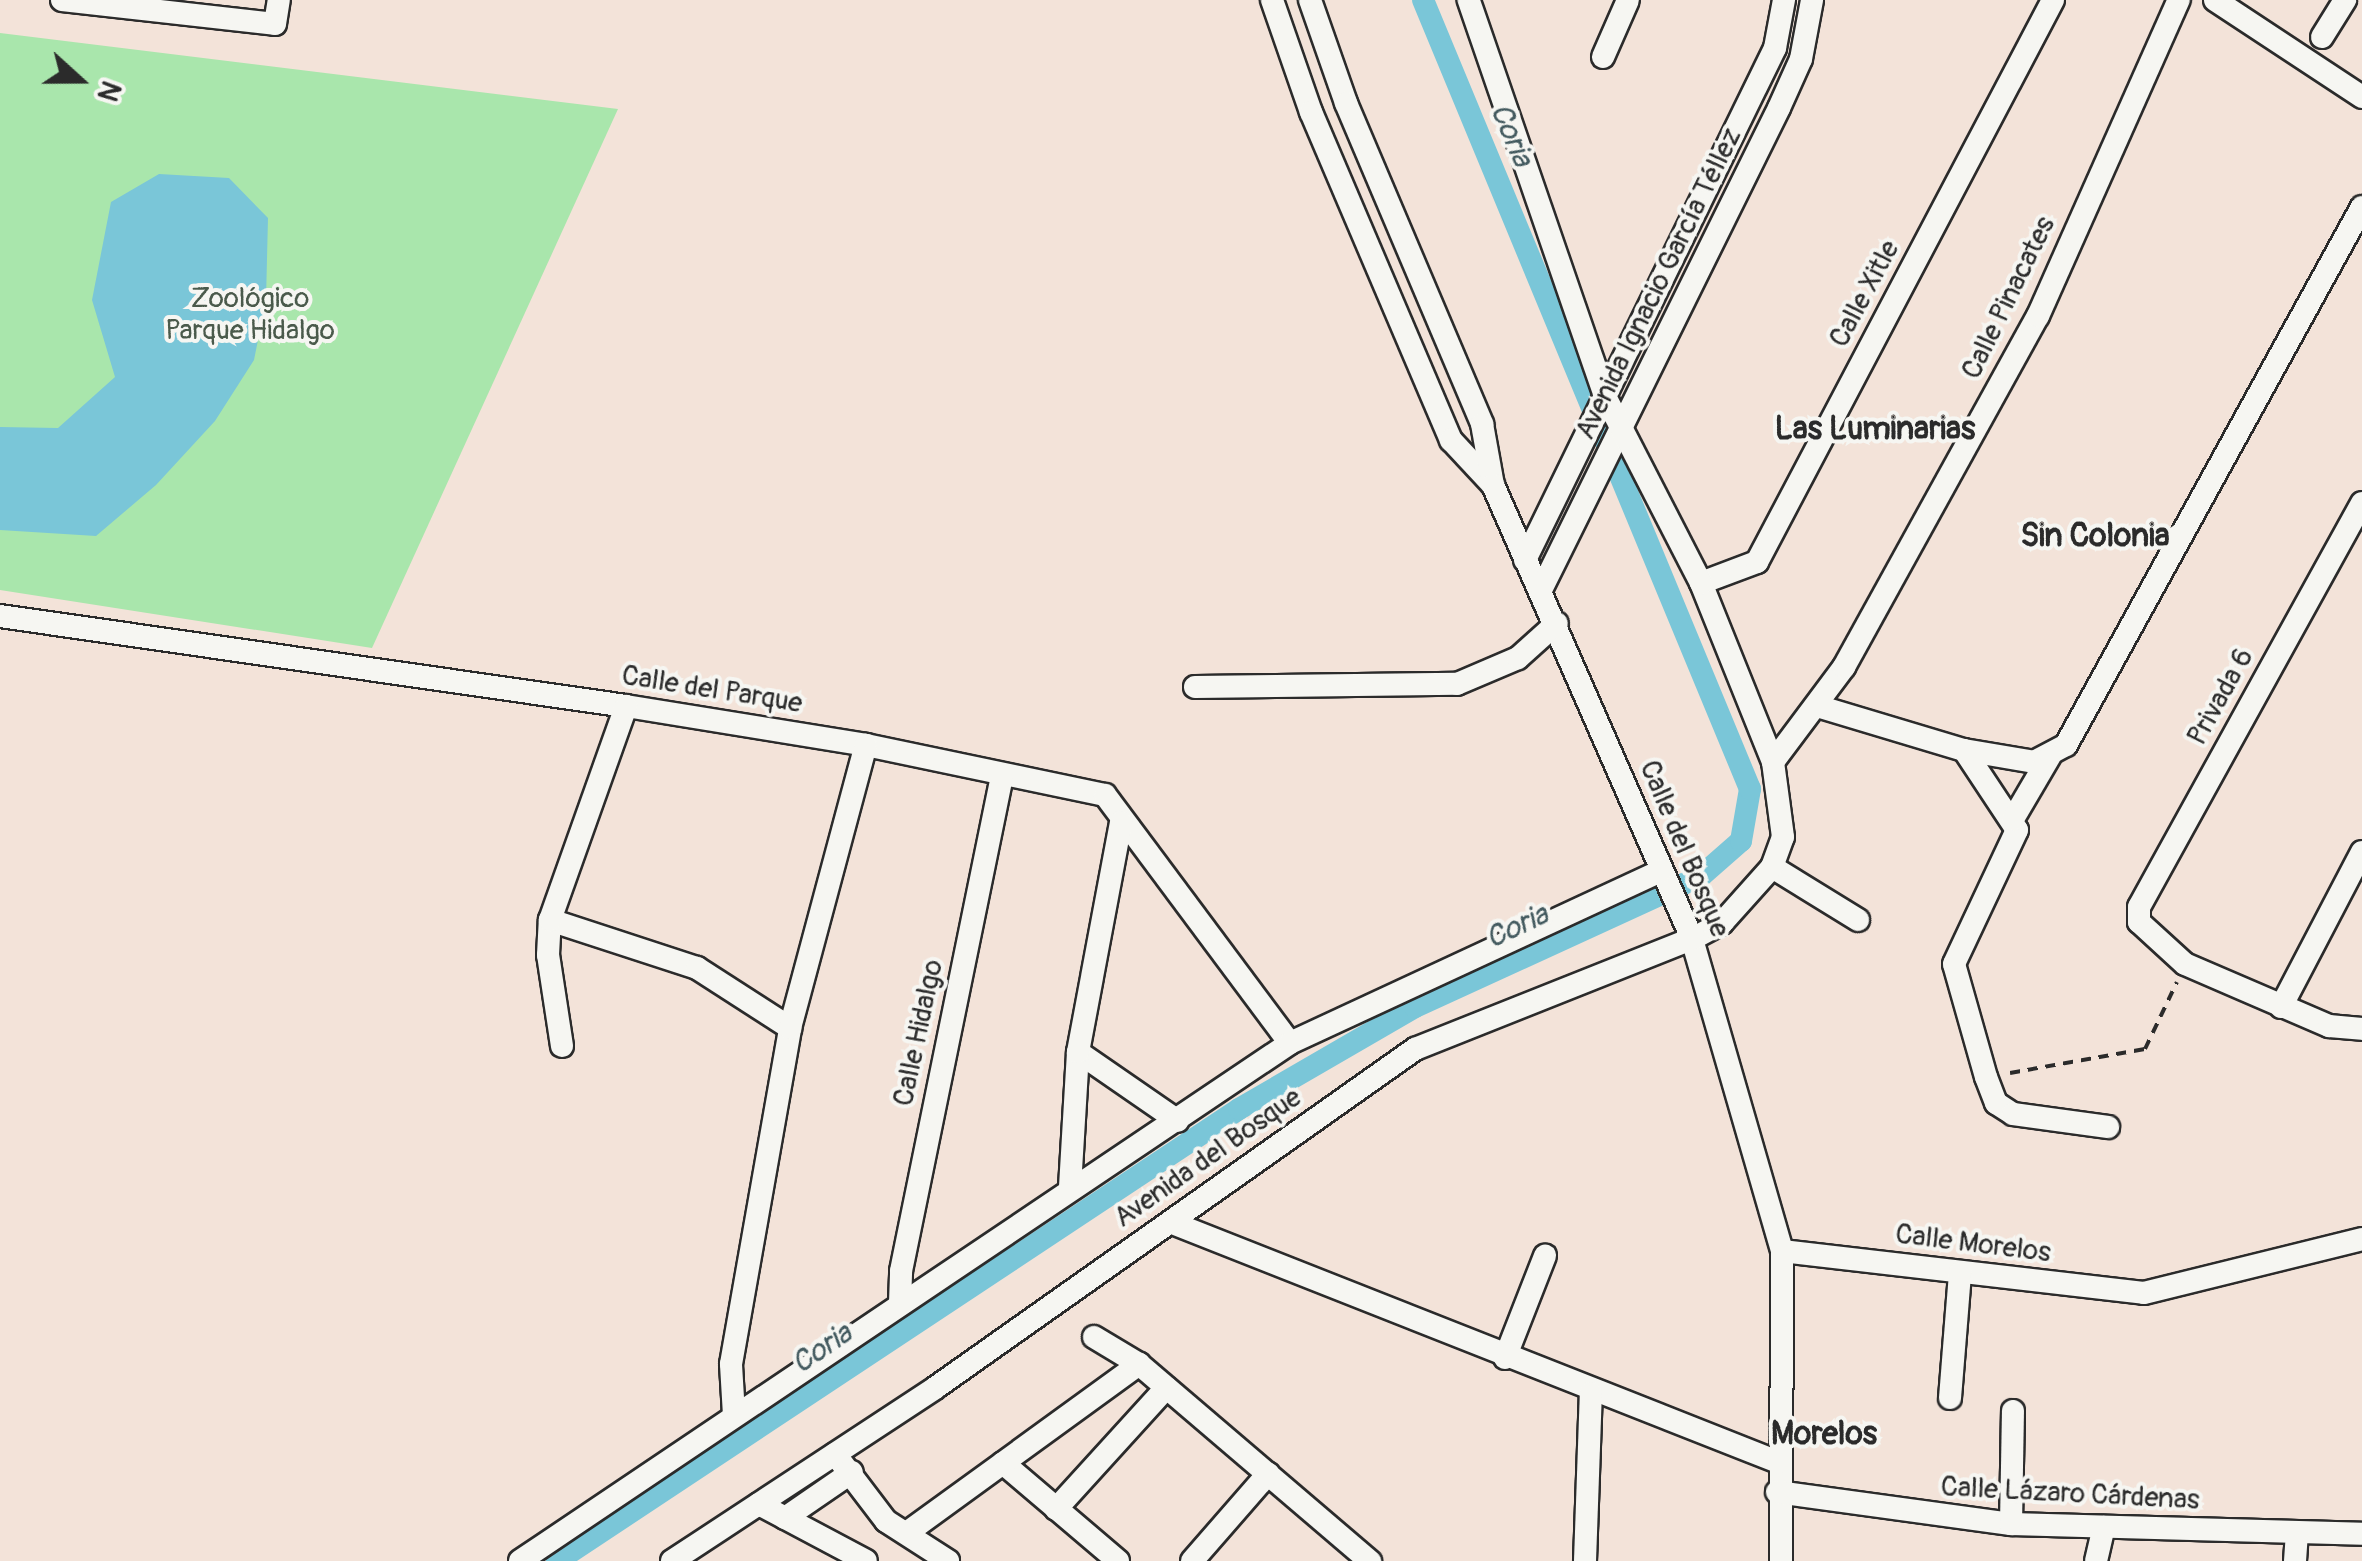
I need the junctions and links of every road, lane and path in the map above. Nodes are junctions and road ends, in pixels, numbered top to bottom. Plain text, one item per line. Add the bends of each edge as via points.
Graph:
1 (62, 0) edge
2 (280, 0) edge
3 (1272, 0) edge
4 (1310, 0) edge
5 (1469, 0) edge
6 (1628, 0) edge
7 (1784, 0) edge
8 (1812, 0) edge
9 (2053, 0) edge
10 (2179, 0) edge
11 (2215, 0) edge
12 (2346, 0) edge
13 (2250, 9) edge
14 (2322, 37) dead end
15 (1603, 58) dead end
16 (2362, 97) edge
17 (2362, 206) edge
18 (1601, 406) junction
19 (1616, 442) junction
20 (1493, 484) junction
21 (2362, 502) edge
22 (1525, 560) junction
23 (1701, 583) junction
24 (1542, 588) junction
25 (0, 616) edge
26 (1556, 623) junction
27 (1196, 687) dead end
28 (626, 706) junction
29 (1817, 706) junction
30 (866, 746) junction
31 (1964, 750) junction
32 (2050, 756) junction
33 (1773, 762) junction
34 (1002, 776) junction
35 (2012, 819) junction
36 (1121, 822) junction
37 (2362, 852) edge
38 (1772, 867) junction
39 (1664, 878) junction
40 (550, 920) junction
41 (1858, 920) dead end
42 (1692, 939) junction
43 (2185, 964) junction
44 (2282, 1007) junction
45 (790, 1028) junction
46 (2362, 1030) edge
47 (1290, 1043) junction
48 (562, 1046) dead end
49 (1078, 1052) junction
50 (1986, 1077) junction
51 (1178, 1121) junction
52 (2108, 1127) dead end
53 (1070, 1187) junction
54 (1170, 1222) junction
55 (2362, 1239) edge
56 (1782, 1251) junction
57 (1545, 1256) dead end
58 (1960, 1272) junction
59 (900, 1303) junction
60 (1094, 1338) dead end
61 (1505, 1358) junction
62 (1139, 1364) junction
63 (1166, 1388) junction
64 (1591, 1394) junction
65 (1950, 1398) dead end
66 (2013, 1410) dead end
67 (734, 1415) junction
68 (835, 1454) junction
69 (1778, 1462) junction
70 (1003, 1463) junction
71 (852, 1472) junction
72 (1268, 1474) junction
73 (1778, 1492) junction
74 (759, 1504) junction
75 (1056, 1508) junction
76 (785, 1518) junction
77 (2011, 1524) junction
78 (2104, 1528) junction
79 (908, 1532) junction
80 (2297, 1534) junction
81 (2362, 1534) edge
82 (1368, 1560) edge
83 (520, 1561) edge
84 (672, 1561) edge
85 (866, 1561) edge
86 (948, 1561) edge
87 (1118, 1561) edge
88 (1192, 1561) edge
89 (1585, 1561) edge
90 (1781, 1561) edge
91 (2096, 1561) edge
92 (2294, 1561) edge

1 - 2 street via 275,24
3 - 20 street, Calle del Bosque via 1311,112 1451,440
4 - 20 street, Calle del Bosque via 1346,103 1482,424
5 - 18 street
6 - 15 street
7 - 18 street, Avenida Ignacio García Téllez via 1776,48
8 - 19 street, Avenida Ignacio García Téllez via 1801,59
9 - 23 street, Calle Xitle via 1757,562
10 - 29 street, Calle Pinacates via 2038,316
11 - 13 street
12 - 14 street
13 - 16 street
17 - 32 street via 2066,745
18 - 19 street
18 - 22 street, Avenida Ignacio García Téllez
19 - 23 street
19 - 24 street, Avenida Ignacio García Téllez
20 - 22 street, Calle del Bosque
21 - 43 street, Privada 6 via 2139,908 2139,922
22 - 24 street, Calle del Bosque
23 - 33 street
24 - 26 street, Calle del Bosque
25 - 28 street, Calle del Parque
26 - 27 street via 1518,658 1457,684
26 - 39 street, Calle del Bosque
28 - 30 street, Calle del Parque
28 - 40 street
29 - 31 street
29 - 33 street, Calle Pinacates
30 - 34 street, Calle del Parque
30 - 45 street
31 - 32 street via 2034,762
31 - 35 street
32 - 35 street
33 - 38 street, Avenida del Bosque via 1782,838
34 - 36 street, Calle del Parque via 1106,795
34 - 59 street, Calle Hidalgo via 900,1271
35 - 50 street via 2015,842 1954,964
36 - 47 street, Calle del Parque
36 - 49 street
37 - 44 street
38 - 41 street
38 - 42 street, Avenida del Bosque via 1722,923
39 - 42 street, Calle del Bosque
39 - 47 street
40 - 45 street via 697,968
40 - 48 street via 548,956
42 - 54 street, Avenida del Bosque via 1415,1049
42 - 56 street, Calle del Bosque
43 - 44 street
43 - 50 path via 2145,1049
44 - 46 street via 2343,1030
45 - 67 street via 731,1364
47 - 51 street
49 - 51 street
49 - 53 street
50 - 52 street via 1996,1103 2013,1114
51 - 53 street
53 - 59 street
54 - 61 street
54 - 68 street, Avenida del Bosque
55 - 58 street, Calle Morelos via 2144,1293
56 - 58 street, Calle Morelos
56 - 69 street
57 - 61 street
58 - 65 street
59 - 67 street
60 - 62 street
61 - 64 street
62 - 63 street
62 - 70 street
63 - 72 street
63 - 75 street
64 - 69 street
64 - 89 street
66 - 77 street
67 - 83 street
68 - 71 street
68 - 74 street, Avenida del Bosque
69 - 73 street
70 - 75 street
70 - 79 street
71 - 76 street
71 - 79 street via 886,1521
72 - 82 street
72 - 88 street
73 - 77 street, Calle Lázaro Cárdenas
73 - 90 street
74 - 76 street
74 - 84 street, Avenida del Bosque
75 - 87 street
76 - 85 street
77 - 78 street, Calle Lázaro Cárdenas
78 - 80 street, Calle Lázaro Cárdenas
78 - 91 street
79 - 86 street
80 - 81 street, Calle Lázaro Cárdenas
80 - 92 street

